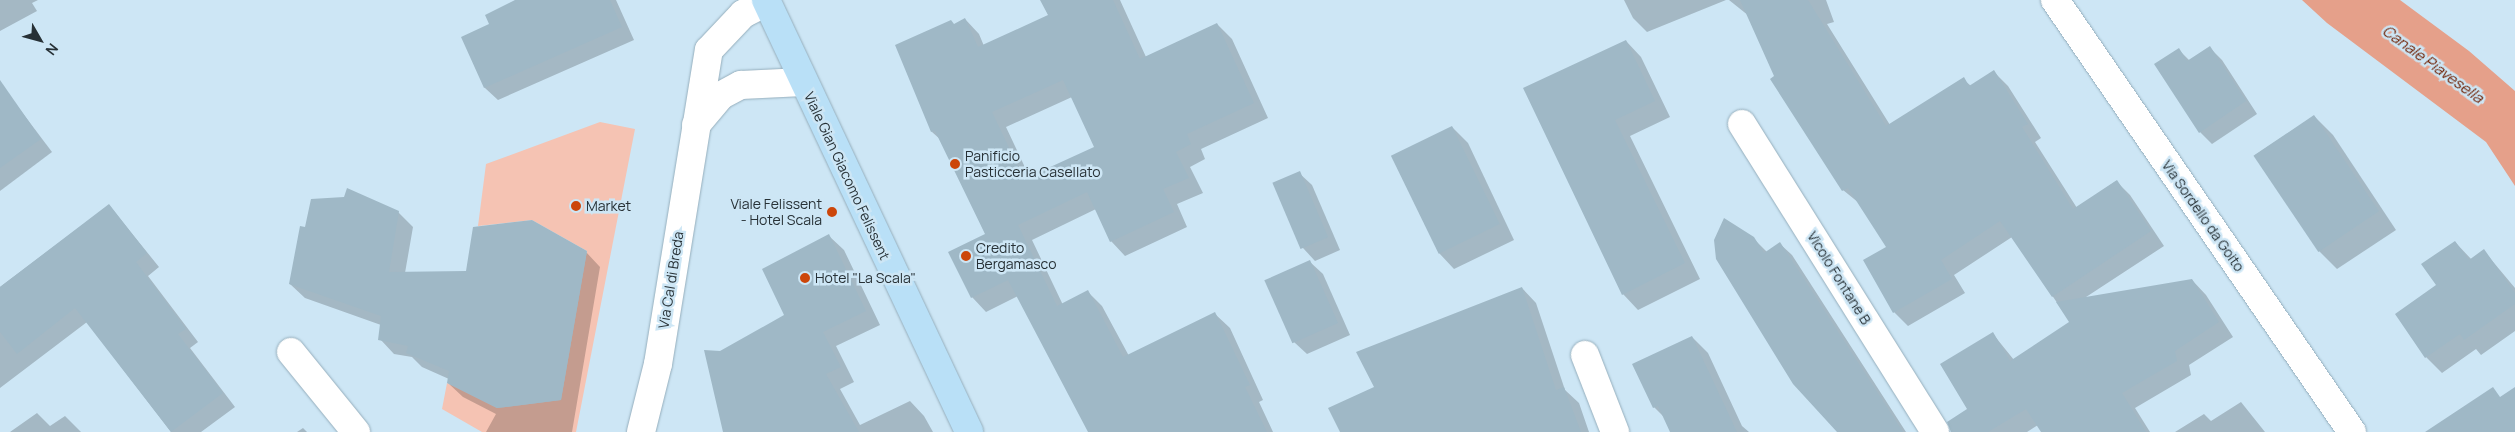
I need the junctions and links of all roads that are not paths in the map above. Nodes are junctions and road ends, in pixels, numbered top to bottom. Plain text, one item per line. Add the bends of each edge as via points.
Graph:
1 (2055, 0) edge
2 (768, 1) edge
3 (803, 82) junction
4 (1742, 124) dead end
5 (695, 126) junction
6 (291, 352) dead end
7 (1585, 355) dead end
8 (356, 432) edge
9 (641, 432) edge
10 (969, 432) edge
11 (1615, 432) edge
12 (1935, 432) edge
13 (2352, 432) edge

1 - 13 street, Via Sordello da Goito
2 - 3 main road, Viale Gian Giacomo Felissent
2 - 5 street, Via Cal di Breda via 743,14 709,50
3 - 5 street via 742,85 720,96
3 - 10 main road, Viale Gian Giacomo Felissent
4 - 12 street, Vicolo Fontane B
5 - 9 street, Via Cal di Breda via 658,364
6 - 8 street
7 - 11 street

